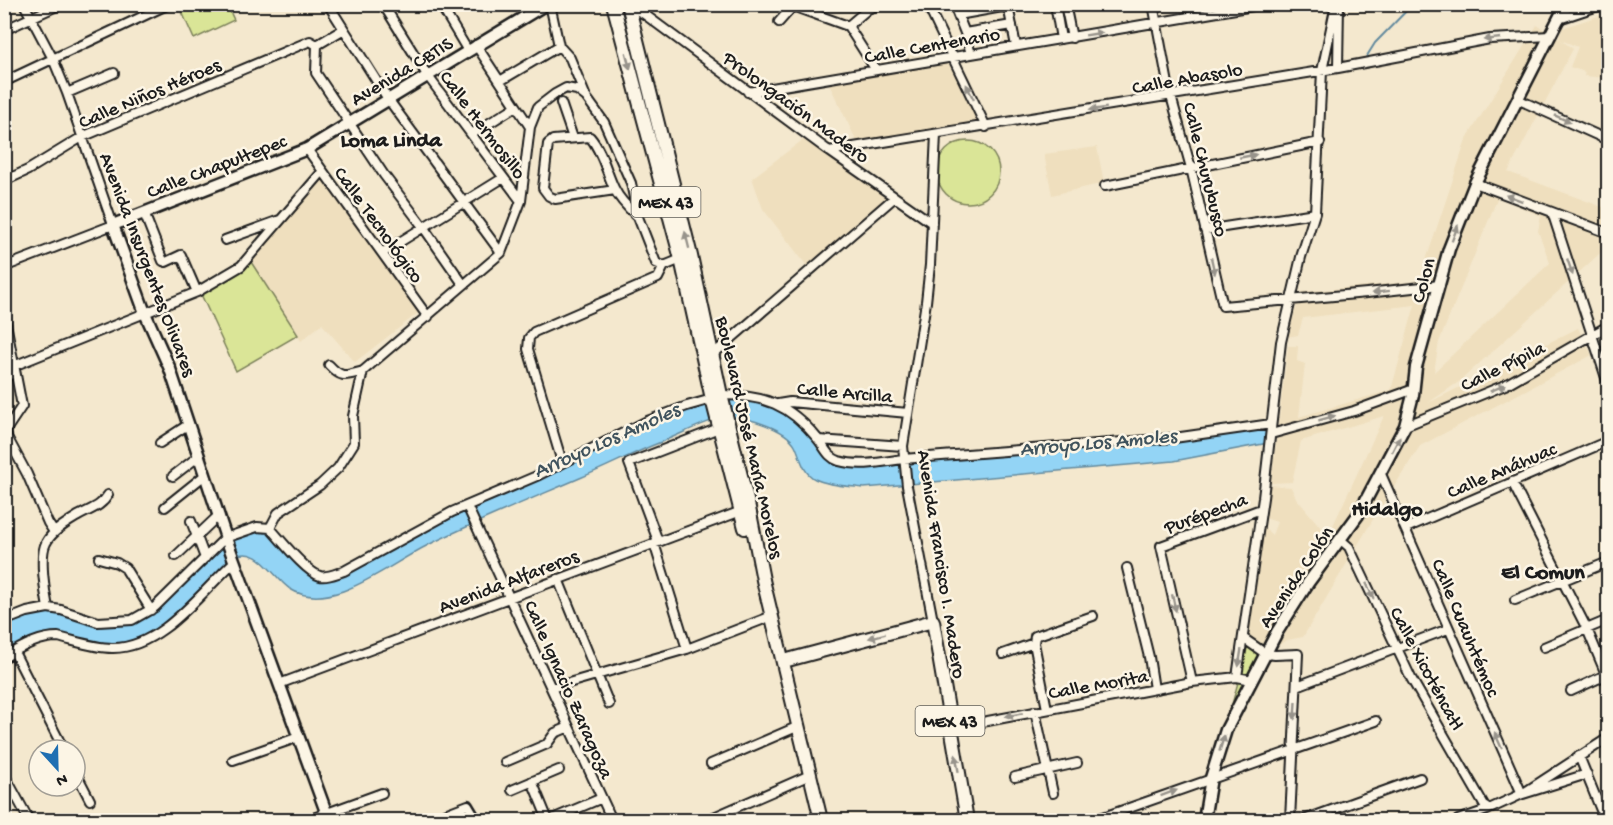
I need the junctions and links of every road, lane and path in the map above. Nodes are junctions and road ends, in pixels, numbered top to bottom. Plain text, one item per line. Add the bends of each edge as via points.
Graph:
1 (24, 4) edge
2 (61, 4) edge
3 (169, 4) edge
4 (328, 4) edge
5 (383, 4) edge
6 (440, 4) edge
7 (548, 4) edge
8 (613, 4) edge
9 (881, 4) edge
10 (927, 4) edge
11 (1055, 4) edge
12 (1065, 4) edge
13 (1153, 4) edge
14 (1265, 4) edge
15 (1337, 4) edge
16 (1604, 4) edge
17 (630, 5) edge
18 (792, 5) edge
19 (1562, 10) edge
20 (31, 19) junction
21 (779, 22) dead end
22 (1158, 23) junction
23 (1012, 25) junction
24 (848, 27) junction
25 (344, 29) junction
26 (4, 30) edge
27 (966, 33) junction
28 (1550, 36) junction
29 (1072, 38) junction
30 (1061, 39) junction
31 (313, 43) junction
32 (559, 46) junction
33 (1016, 46) junction
34 (472, 48) junction
35 (971, 54) junction
36 (953, 58) junction
37 (53, 59) junction
38 (1338, 68) junction
39 (575, 70) junction
40 (876, 70) junction
41 (1322, 71) junction
42 (114, 73) dead end
43 (427, 75) junction
44 (10, 79) dead end
45 (500, 81) junction
46 (566, 88) junction
47 (748, 92) junction
48 (68, 93) junction
49 (586, 96) junction
50 (1173, 96) junction
51 (388, 99) junction
52 (1517, 99) junction
53 (561, 103) dead end
54 (515, 106) junction
55 (348, 123) junction
56 (530, 127) junction
57 (986, 127) junction
58 (472, 134) junction
59 (936, 134) junction
60 (82, 137) junction
61 (573, 138) junction
62 (1608, 140) edge
63 (1320, 142) junction
64 (307, 149) junction
65 (829, 151) junction
66 (1191, 168) junction
67 (322, 172) junction
68 (503, 178) junction
69 (4, 181) edge
70 (1475, 183) junction
71 (1105, 186) dead end
72 (615, 190) junction
73 (895, 196) junction
74 (521, 201) junction
75 (465, 203) junction
76 (1552, 212) junction
77 (144, 213) junction
78 (1315, 213) junction
79 (638, 217) junction
80 (281, 219) junction
81 (932, 223) junction
82 (112, 225) junction
83 (424, 228) junction
84 (1205, 230) junction
85 (1606, 230) edge
86 (225, 240) dead end
87 (382, 253) junction
88 (501, 253) junction
89 (681, 259) junction
90 (664, 266) junction
91 (4, 267) edge
92 (463, 284) junction
93 (1440, 285) junction
94 (197, 292) junction
95 (1290, 300) junction
96 (4, 313) edge
97 (145, 313) junction
98 (428, 316) junction
99 (1608, 326) edge
100 (1594, 335) junction
101 (708, 358) junction
102 (329, 365) dead end
103 (16, 369) junction
104 (363, 371) junction
105 (4, 377) edge
106 (1608, 384) edge
107 (1414, 389) junction
108 (717, 399) junction
109 (778, 404) junction
110 (908, 413) junction
111 (189, 424) junction
112 (721, 424) junction
113 (1271, 424) junction
114 (1405, 426) junction
115 (1270, 434) junction
116 (819, 440) junction
117 (1608, 441) edge
118 (160, 443) dead end
119 (903, 446) junction
120 (199, 456) junction
121 (904, 461) junction
122 (562, 462) junction
123 (1381, 474) junction
124 (205, 475) junction
125 (173, 476) dead end
126 (1512, 482) junction
127 (108, 495) dead end
128 (165, 507) dead end
129 (467, 507) junction
130 (1261, 509) junction
131 (744, 510) junction
132 (219, 515) junction
133 (191, 521) dead end
134 (270, 528) junction
135 (1406, 528) junction
136 (54, 532) junction
137 (197, 537) junction
138 (226, 539) junction
139 (1341, 540) junction
140 (656, 542) junction
141 (176, 556) dead end
142 (99, 558) dead end
143 (205, 558) junction
144 (234, 561) junction
145 (1608, 562) edge
146 (1127, 568) dead end
147 (558, 579) junction
148 (1562, 580) junction
149 (510, 598) junction
150 (1515, 600) dead end
151 (48, 608) junction
152 (151, 609) junction
153 (772, 616) junction
154 (1093, 616) dead end
155 (1608, 620) edge
156 (4, 621) edge
157 (933, 621) junction
158 (1448, 629) junction
159 (1587, 629) junction
160 (1243, 638) junction
161 (1034, 643) junction
162 (1544, 647) dead end
163 (1397, 648) junction
164 (687, 649) junction
165 (14, 652) junction
166 (1003, 654) dead end
167 (1266, 654) junction
168 (4, 658) edge
169 (784, 661) junction
170 (596, 675) junction
171 (1608, 676) edge
172 (1237, 677) junction
173 (1252, 680) junction
174 (1192, 682) junction
175 (279, 684) junction
176 (1297, 686) junction
177 (551, 688) junction
178 (1154, 689) junction
179 (1571, 691) dead end
180 (609, 704) dead end
181 (1047, 709) junction
182 (1035, 711) junction
183 (1376, 721) dead end
184 (799, 726) junction
185 (569, 728) junction
186 (951, 728) junction
187 (299, 737) junction
188 (58, 738) edge
189 (1608, 738) edge
190 (1293, 750) junction
191 (1579, 756) junction
192 (233, 760) dead end
193 (504, 762) dead end
194 (1077, 763) dead end
195 (711, 764) dead end
196 (559, 770) dead end
197 (1047, 770) junction
198 (4, 774) edge
199 (1587, 774) junction
200 (810, 775) junction
201 (1015, 777) dead end
202 (1211, 778) junction
203 (1420, 778) dead end
204 (532, 781) junction
205 (512, 790) dead end
206 (382, 793) dead end
207 (87, 794) edge
208 (1053, 794) dead end
209 (1522, 794) junction
210 (602, 798) junction
211 (90, 800) dead end
212 (1488, 810) junction
213 (328, 817) edge
214 (560, 819) edge
215 (29, 820) edge
216 (308, 820) edge
217 (429, 820) edge
218 (477, 820) edge
219 (549, 820) edge
220 (612, 820) edge
221 (707, 820) edge
222 (821, 820) edge
223 (967, 820) edge
224 (1095, 820) edge
225 (1204, 820) edge
226 (1290, 820) edge
227 (1304, 820) edge
228 (1458, 820) edge
229 (1605, 820) edge

1 - 20 street, Avenida Insurgentes Olivares
2 - 20 street
3 - 37 street
4 - 25 street
5 - 43 street, Calle Hermosillo
6 - 34 street
7 - 32 street
7 - 34 street, Avenida CBTIS
8 -> 89 main road, Boulevard José María Morelos / MEX 43
9 - 24 street via 868,9
10 - 36 street
11 - 30 street
12 - 29 street
13 - 22 street, Calle Churubusco
14 - 22 street, Calle Centenario
15 - 38 street
15 - 41 street
16 - 19 street
17 - 47 street, Prolongación Madero
101 -> 17 main road, Boulevard José María Morelos / MEX 43 via 691,256
18 - 21 street
18 - 24 street
19 - 28 street, Colon
20 - 26 street
20 - 37 street, Avenida Insurgentes Olivares
29 -> 22 street, Calle Centenario
22 - 50 street, Calle Churubusco
23 - 27 street
23 - 27 street via 1008,6 956,12
23 - 33 street
24 - 40 street
25 - 31 street, Calle Niños Héroes
25 - 51 street
27 - 35 street
28 -> 38 street, Calle Abasolo via 1490,39
28 - 52 street, Colon
29 - 30 street, Calle Centenario
30 - 33 street, Calle Centenario
31 - 55 street via 316,73
31 - 60 street, Calle Niños Héroes
32 - 39 street
32 - 45 street
33 - 35 street, Calle Centenario
34 - 43 street, Avenida CBTIS
34 - 45 street
35 - 36 street, Calle Centenario
36 - 40 street, Calle Centenario
57 -> 36 street
37 - 44 street
37 - 48 street, Avenida Insurgentes Olivares
38 - 41 street, Calle Abasolo
39 - 46 street
39 - 49 street
40 - 47 street, Calle Centenario
41 - 50 street, Calle Abasolo
41 - 63 street
42 - 48 street
43 - 51 street, Avenida CBTIS
43 - 58 street, Calle Hermosillo
45 - 54 street
46 - 49 street
46 - 56 street via 538,107
47 - 65 street, Prolongación Madero
48 - 60 street, Avenida Insurgentes Olivares
49 - 79 street via 604,122 631,183
50 -> 57 street, Calle Abasolo
50 - 66 street, Calle Churubusco
51 - 55 street, Avenida CBTIS
51 - 75 street
52 -> 62 street
52 - 70 street, Colon
53 - 61 street
54 - 56 street
54 - 58 street
55 - 64 street, Avenida CBTIS
55 - 83 street
56 - 74 street
57 - 59 street, Calle Abasolo
58 - 68 street, Calle Hermosillo
59 - 65 street, Calle Abasolo
59 - 81 street, Avenida Francisco I. Madero
60 - 69 street, Calle Niños Héroes
60 - 82 street, Avenida Insurgentes Olivares
61 - 72 street via 590,137 596,144
61 - 72 street via 548,144 543,188 549,196 555,199
66 -> 63 street
63 - 78 street
64 - 67 street, Calle Tecnológico
64 - 77 street, Calle Chapultepec
65 - 73 street, Prolongación Madero
66 - 71 street
66 - 84 street, Calle Churubusco
67 - 80 street
67 - 87 street, Calle Tecnológico
68 - 74 street, Calle Hermosillo
68 - 75 street
76 -> 70 street
93 -> 70 street, Colon via 1449,249
72 - 79 street
73 - 81 street, Prolongación Madero
73 - 101 street
74 - 88 street
75 - 83 street
75 - 88 street
76 - 85 street
76 -> 100 street
77 - 82 street, Calle Chapultepec
77 - 94 street via 163,261 181,255
78 - 84 street
78 - 95 street
79 - 90 street via 656,263
80 - 86 street
80 - 94 street via 241,266
81 - 110 street, Avenida Francisco I. Madero via 926,302
82 - 91 street, Calle Chapultepec
82 - 97 street, Avenida Insurgentes Olivares
83 - 87 street
83 - 92 street
84 -> 95 street, Calle Churubusco via 1222,306
87 - 98 street, Calle Tecnológico
88 - 92 street
89 - 90 street
89 - 101 main road, Boulevard José María Morelos / MEX 43
90 - 122 street via 658,278 528,338
92 - 98 street
93 -> 95 street
93 - 107 street, Colon via 1416,367
94 - 97 street
95 - 113 street
96 - 103 street
97 - 103 street
97 - 111 street, Avenida Insurgentes Olivares
98 - 104 street
99 - 100 street, Calle Pípila
100 - 106 street
114 -> 100 street, Calle Pípila via 1505,385
101 - 108 main road, Boulevard José María Morelos / MEX 43
102 - 104 street via 342,376
103 - 105 street
103 - 136 street via 22,406 6,435
104 - 134 street via 353,416 354,443 338,468 278,513
107 - 114 street, Avenida Colón
115 -> 107 street via 1354,411
108 - 109 street via 761,397
108 - 112 main road, Boulevard José María Morelos / MEX 43
108 - 122 street via 647,421
109 - 110 street, Calle Arcilla
109 - 116 street
110 - 119 street, Avenida Francisco I. Madero
111 - 118 street
111 - 120 street, Avenida Insurgentes Olivares
112 - 131 main road, Boulevard José María Morelos / MEX 43
112 - 140 street via 629,463
113 - 115 street
113 - 121 street via 1174,438
123 -> 114 street, Avenida Colón
115 - 130 street
116 - 119 street
116 - 121 street via 826,454 838,460 863,464
117 - 126 street, Calle Anáhuac
119 - 121 street, Avenida Francisco I. Madero
120 - 124 street, Avenida Insurgentes Olivares
120 - 125 street
121 - 157 street, Avenida Francisco I. Madero
122 - 129 street
123 - 135 street, Calle Cuauhtémoc
123 - 139 street, Avenida Colón
124 - 128 street
124 - 132 street, Avenida Insurgentes Olivares
126 - 135 street, Calle Anáhuac
126 - 148 street
127 - 136 street via 104,504
129 - 134 street via 331,575 320,576 305,566
129 - 149 street, Calle Ignacio Zaragoza
130 - 160 street
130 -> 174 street, Purépecha via 1161,546
131 - 140 street, Avenida Alfareros
131 - 153 main road, Boulevard José María Morelos / MEX 43
132 - 137 street
132 - 138 street, Avenida Insurgentes Olivares
133 - 137 street
134 - 138 street via 257,527
135 - 158 street, Calle Cuauhtémoc
136 - 151 street via 45,544 43,560
137 - 141 street
137 - 143 street
138 - 143 street
138 - 144 street, Avenida Insurgentes Olivares
139 -> 163 street, Calle Xicoténcatl via 1349,546
139 - 167 street, Avenida Colón via 1308,583
140 - 147 street, Avenida Alfareros
140 - 164 street
142 - 152 street via 125,568
143 - 152 street
144 - 165 street via 167,627 137,644 112,648 50,637
144 - 175 street
145 - 148 street
146 - 178 street
147 - 149 street, Avenida Alfareros
147 - 170 street
148 - 150 street
148 - 159 street
149 - 175 street, Avenida Alfareros
149 - 177 street, Calle Ignacio Zaragoza
151 - 152 street via 98,622 132,620
151 - 156 street
153 - 164 street
153 - 169 main road, MEX 43
154 - 161 street via 1035,636
155 - 159 street
157 -> 169 main road
157 - 186 main road, Avenida Francisco I. Madero / MEX 43
158 - 163 street
209 -> 158 street, Calle Cuauhtémoc
159 - 162 street
159 - 171 street
160 - 167 street
160 -> 172 street
161 - 166 street
161 - 181 street
163 - 176 street
163 - 212 street, Calle Xicoténcatl
164 - 170 street
165 - 168 street
165 - 188 street
167 - 173 street, Avenida Colón
167 - 176 street via 1298,653
169 - 184 main road, MEX 43
170 - 177 street
170 - 180 street
171 - 179 street
172 - 173 street, Calle Morita
172 - 174 street, Calle Morita
202 -> 173 street, Avenida Colón via 1226,730
174 - 178 street, Calle Morita
175 - 187 street
176 -> 190 street
177 - 185 street, Calle Ignacio Zaragoza
178 - 181 street, Calle Morita
181 - 182 street, Calle Morita
182 -> 186 street, Calle Morita
182 - 197 street
183 - 190 street
184 - 195 street
184 - 200 main road, MEX 43
185 - 193 street via 555,733 547,744
185 - 210 street, Calle Ignacio Zaragoza
223 -> 186 main road, Avenida Francisco I. Madero / MEX 43
187 - 192 street
187 - 213 street
189 - 191 street
190 - 202 street
190 - 226 street
191 - 199 street
191 - 209 street
194 - 197 street
196 - 204 street
197 - 201 street
197 - 208 street
198 - 215 street
199 - 209 street
199 - 229 street
200 - 221 street
200 - 222 main road, MEX 43
224 -> 202 street
202 - 225 street, Avenida Colón
203 - 227 street
204 - 205 street
204 - 219 street
206 - 213 street
207 - 211 street
209 - 212 street
210 - 214 street
210 - 220 street, Calle Ignacio Zaragoza
212 - 228 street
213 - 216 street
214 - 219 street
217 - 218 street via 468,805

